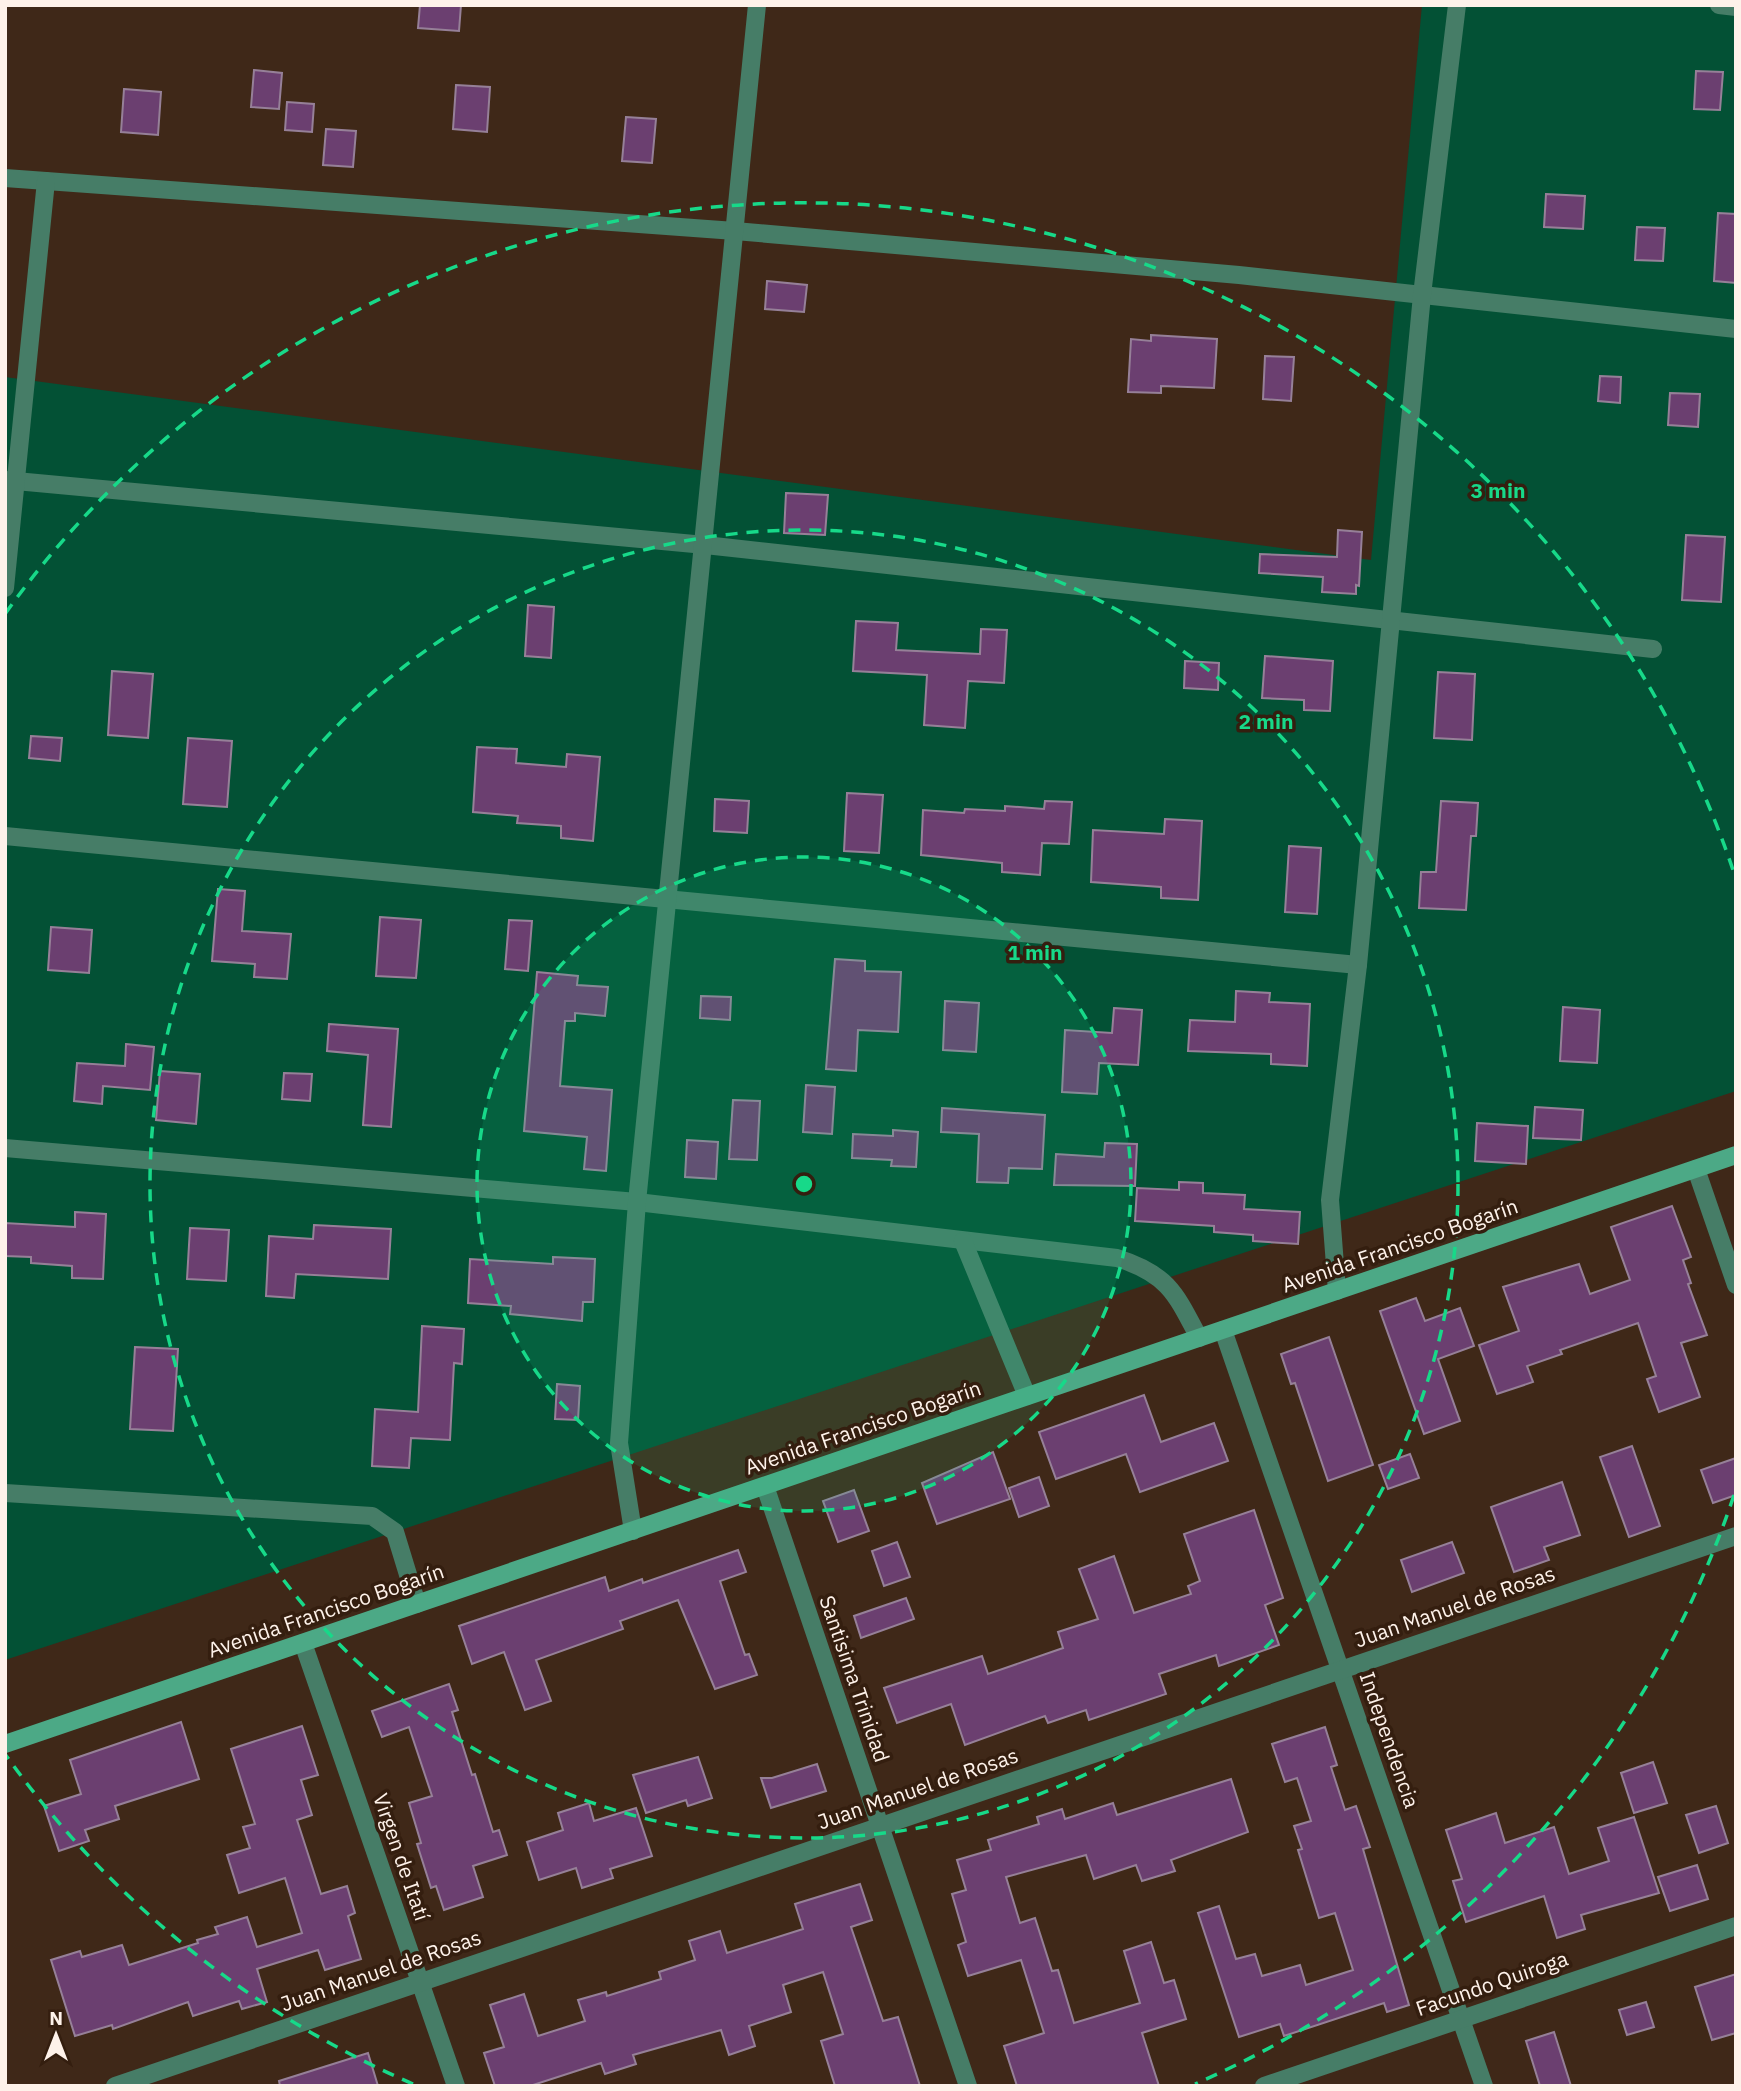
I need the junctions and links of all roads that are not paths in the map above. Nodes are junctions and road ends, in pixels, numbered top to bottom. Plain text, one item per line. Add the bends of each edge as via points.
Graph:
1 (757, 5) edge
2 (1457, 5) edge
3 (1719, 5) edge
4 (1736, 7) edge
5 (5, 178) edge
6 (46, 181) junction
7 (735, 231) junction
8 (1422, 295) junction
9 (1736, 329) edge
10 (10, 481) edge
11 (705, 545) junction
12 (5, 588) edge
13 (1392, 620) junction
14 (1653, 649) dead end
15 (5, 836) edge
16 (669, 900) junction
17 (1358, 965) junction
18 (5, 1148) edge
19 (1736, 1155) edge
20 (1696, 1169) junction
21 (637, 1202) junction
22 (963, 1241) junction
23 (1736, 1285) edge
24 (1337, 1291) junction
25 (1223, 1330) junction
26 (1199, 1338) junction
27 (1027, 1396) junction
28 (765, 1486) junction
29 (5, 1493) edge
30 (633, 1531) junction
31 (1736, 1536) edge
32 (417, 1604) junction
33 (303, 1643) junction
34 (1341, 1670) junction
35 (5, 1744) edge
36 (880, 1826) junction
37 (1736, 1926) edge
38 (420, 1982) junction
39 (1461, 2019) junction
40 (115, 2086) edge
41 (456, 2086) edge
42 (968, 2086) edge
43 (1264, 2086) edge
44 (1484, 2086) edge

1 - 7 street
2 - 8 street
3 - 4 street
5 - 6 street
6 - 7 street
6 - 10 street
7 - 8 street
7 - 11 street
8 - 9 street
8 - 13 street
10 - 11 street
10 - 12 street
11 - 13 street
11 - 16 street
13 - 14 street
13 - 17 street
15 - 16 street
16 - 17 street
16 - 21 street
17 - 24 street via 1330,1200
18 - 21 street
19 - 20 street, Avenida Francisco Bogarín
20 - 23 street
20 - 24 street, Avenida Francisco Bogarín
21 - 22 street
21 - 30 street via 619,1443
22 - 26 street via 1117,1258 1141,1265 1175,1292
22 - 27 street
24 - 25 street, Avenida Francisco Bogarín
25 - 26 street, Avenida Francisco Bogarín
25 - 34 street, Independencia
26 - 27 street, Avenida Francisco Bogarín
27 - 28 street, Avenida Francisco Bogarín
28 - 30 street, Avenida Francisco Bogarín
28 - 36 street, Santisima Trinidad
29 - 32 street via 372,1516 395,1532
30 - 32 street, Avenida Francisco Bogarín
31 - 34 street, Juan Manuel de Rosas
32 - 33 street, Avenida Francisco Bogarín
33 - 35 street, Avenida Francisco Bogarín
33 - 38 street, Virgen de Itatí
34 - 36 street, Juan Manuel de Rosas
34 - 39 street, Independencia
36 - 38 street, Juan Manuel de Rosas
36 - 42 street, Santisima Trinidad
37 - 39 street, Facundo Quiroga
38 - 40 street, Juan Manuel de Rosas
38 - 41 street, Virgen de Itatí
39 - 43 street, Facundo Quiroga
39 - 44 street, Independencia

